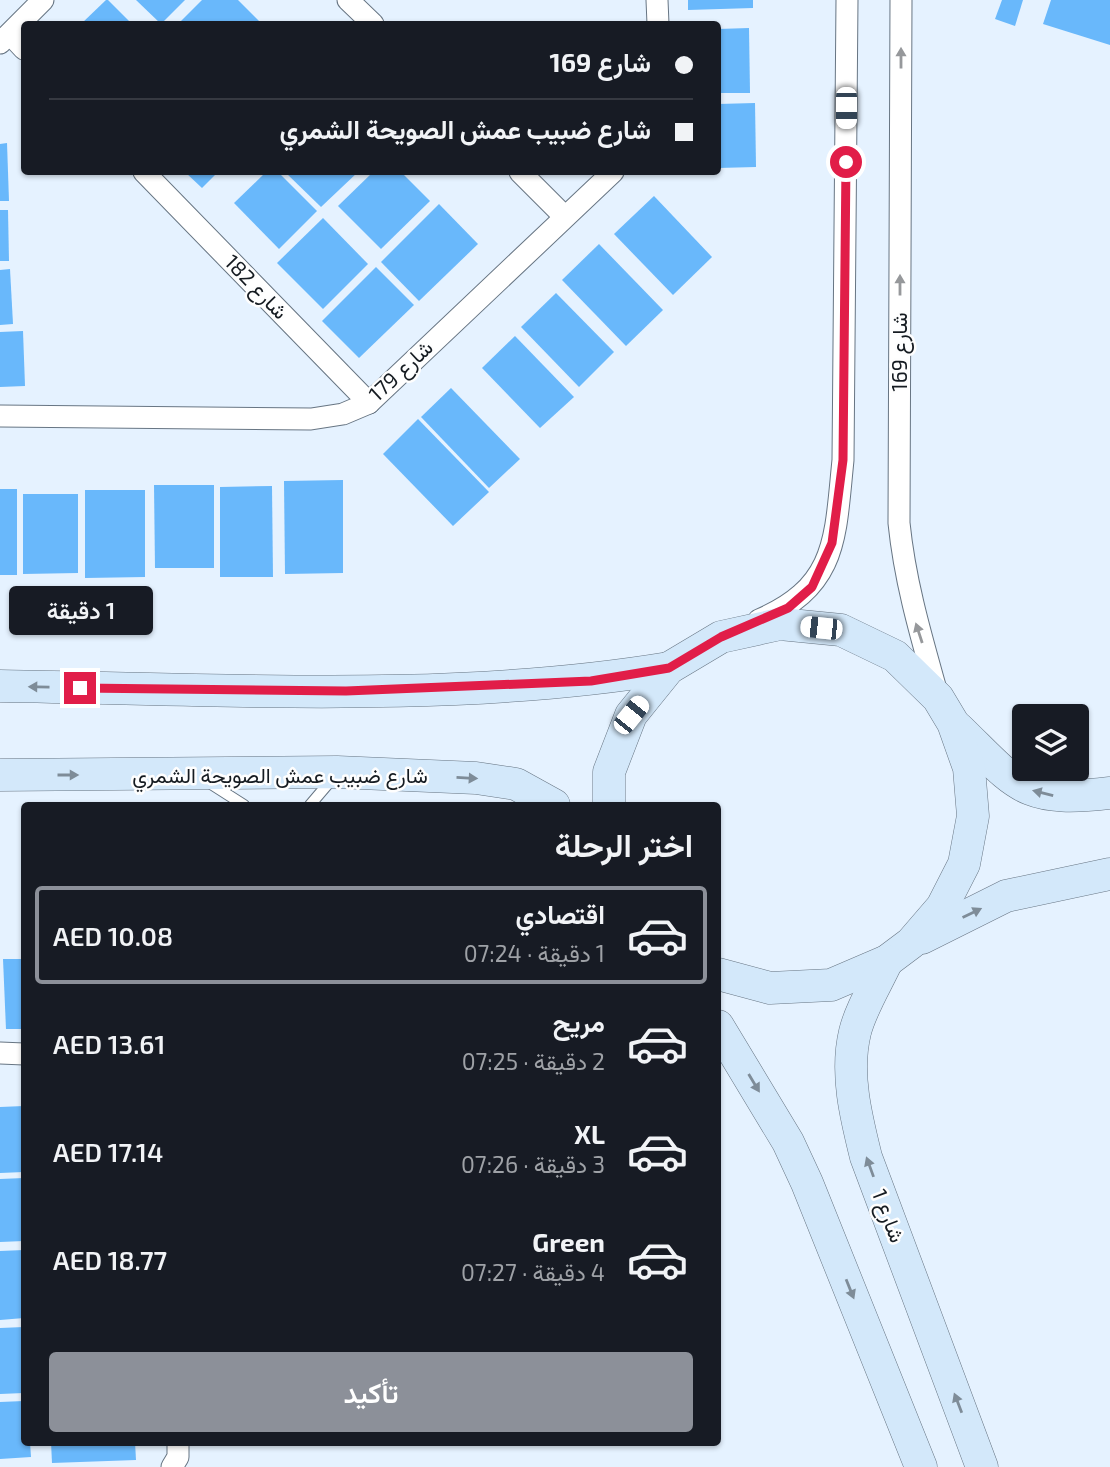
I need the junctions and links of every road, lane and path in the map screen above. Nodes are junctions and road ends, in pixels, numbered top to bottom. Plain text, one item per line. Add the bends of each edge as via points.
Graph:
1 (43, 0) edge
2 (348, 0) edge
3 (657, 0) edge
4 (847, 0) edge
5 (901, 0) edge
6 (27, 21) edge
7 (370, 21) edge
8 (658, 21) edge
9 (147, 175) edge
10 (523, 175) edge
11 (610, 175) edge
12 (564, 216) junction
13 (369, 403) junction
14 (0, 416) edge
15 (721, 637) junction
16 (669, 668) junction
17 (0, 686) edge
18 (946, 710) junction
19 (337, 772) junction
20 (0, 775) edge
21 (197, 775) junction
22 (1110, 793) edge
23 (239, 802) edge
24 (312, 802) edge
25 (549, 802) edge
26 (609, 802) edge
27 (1110, 874) edge
28 (899, 952) junction
29 (721, 975) edge
30 (721, 1031) edge
31 (0, 1053) edge
32 (21, 1054) edge
33 (178, 1446) edge
34 (172, 1467) edge
35 (922, 1467) edge
36 (982, 1467) edge

1 - 6 street
2 - 7 street
3 - 8 street
4 - 15 street via 843,460 832,543 812,587 788,608
18 -> 5 street, شارع 169 via 913,613 899,523
9 - 13 street, شارع 182
10 - 12 street
11 - 12 street, شارع 179
12 - 13 street, شارع 179
13 - 14 street, شارع 179 via 343,414 311,419
15 - 16 street
15 - 18 street via 780,624 841,630 895,656
16 -> 17 street via 591,681 346,691
16 - 26 street via 631,715 609,772
22 -> 18 street via 1043,795 1015,784
18 - 28 street via 969,768 973,816 964,864 942,907
19 - 21 street, شارع ضبيب عمش الصويحة الشمري
19 - 24 lane
19 -> 25 street, شارع ضبيب عمش الصويحة الشمري via 476,778 516,784
20 -> 21 street, شارع ضبيب عمش الصويحة الشمري
21 - 23 lane
28 -> 27 street via 1006,896
28 - 29 street via 831,985 770,988
36 -> 28 street, شارع 1 via 866,1157 854,1107 855,1031
30 -> 35 street via 788,1142 807,1183
31 - 32 street
33 - 34 street

